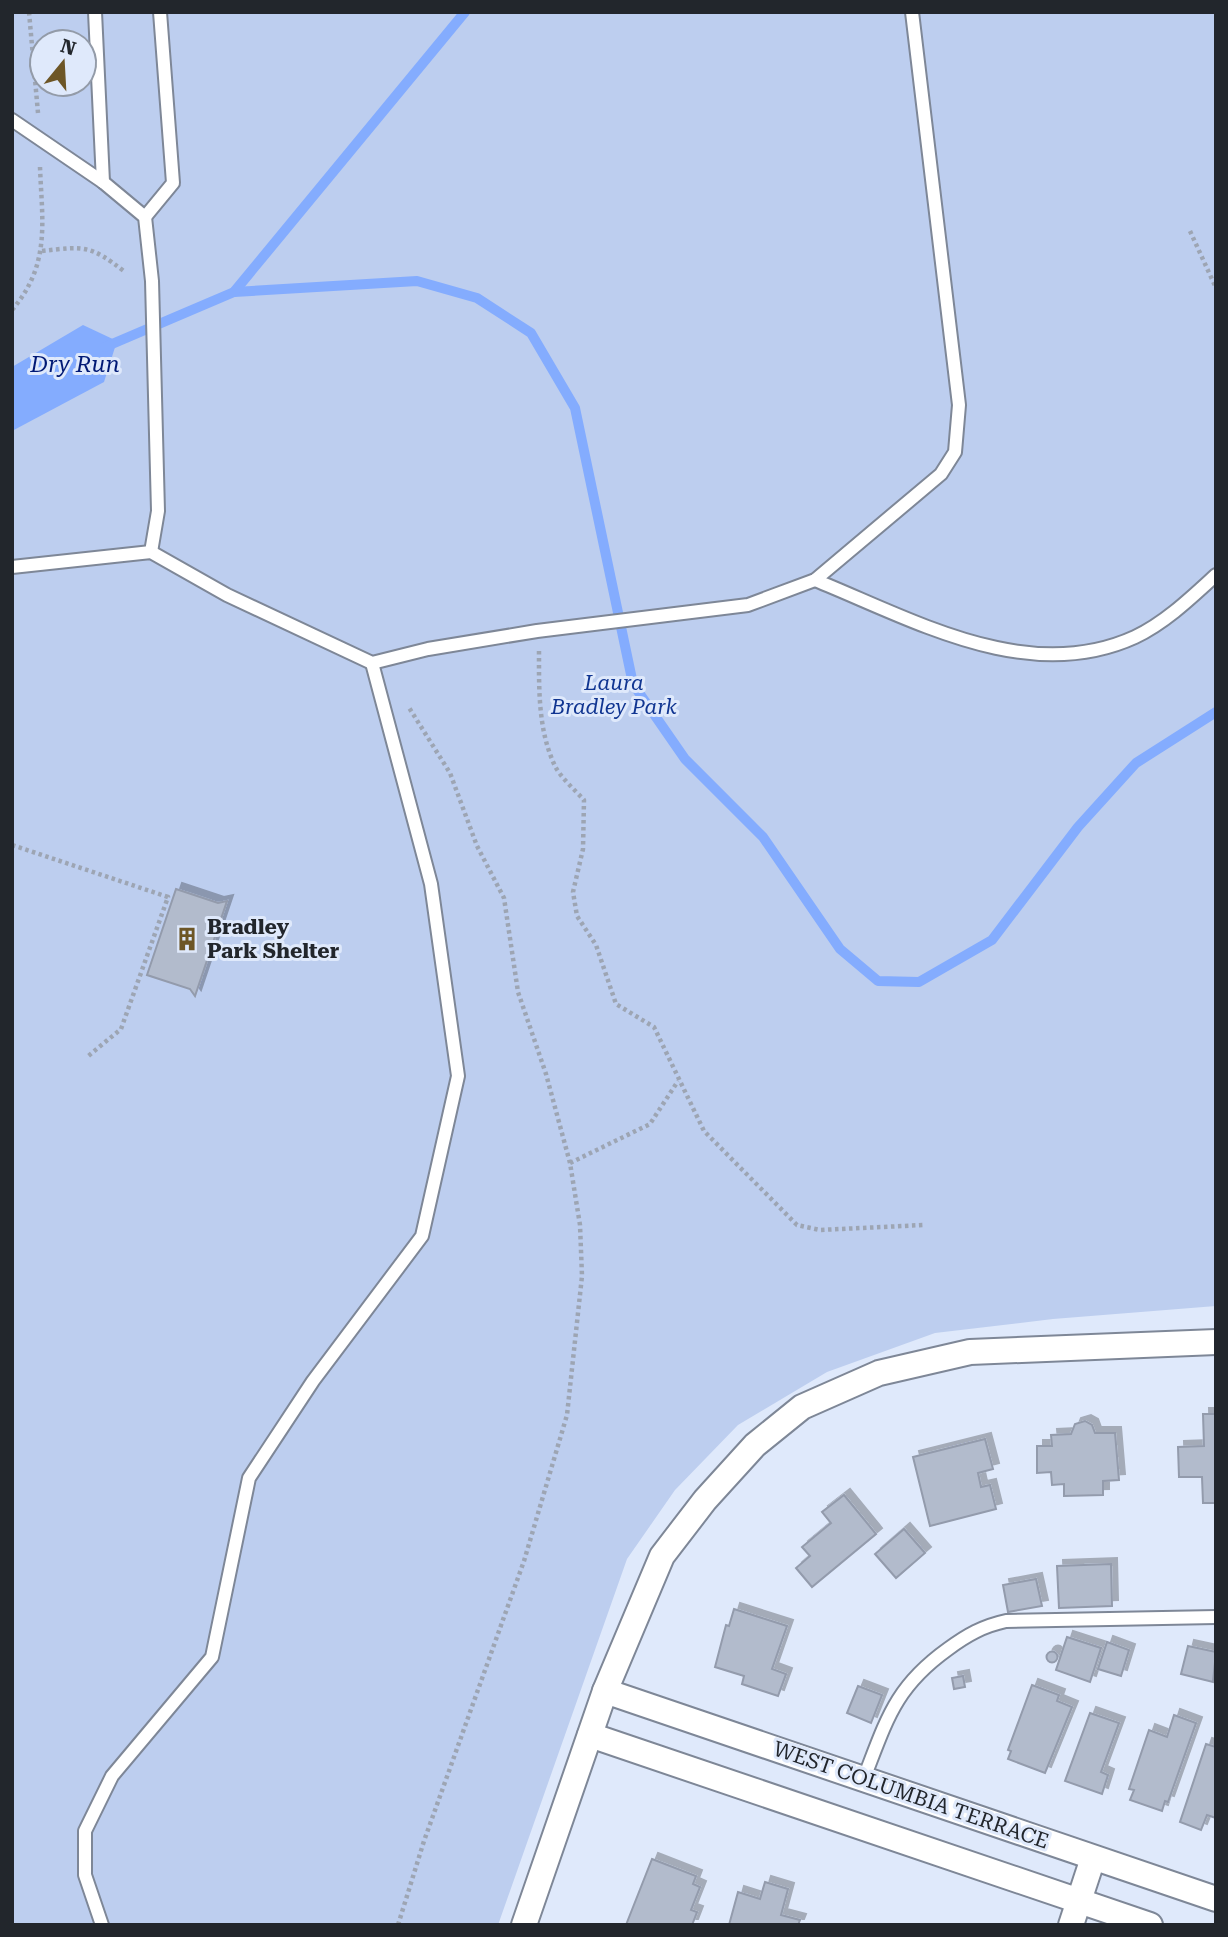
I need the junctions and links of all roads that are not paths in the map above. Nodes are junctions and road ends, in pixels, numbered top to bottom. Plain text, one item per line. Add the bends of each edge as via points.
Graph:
1 (95, 12) edge
2 (160, 12) edge
3 (912, 12) edge
4 (12, 120) edge
5 (103, 181) junction
6 (145, 217) junction
7 (151, 552) junction
8 (12, 567) edge
9 (1216, 575) edge
10 (815, 580) junction
11 (372, 663) junction
12 (1216, 1342) edge
13 (1216, 1617) edge
14 (605, 1691) junction
15 (590, 1735) junction
16 (864, 1778) junction
17 (1093, 1858) junction
18 (1216, 1899) edge
19 (1079, 1901) junction
20 (102, 1925) edge
21 (524, 1925) edge
22 (1071, 1925) edge
23 (1150, 1925) edge

1 - 5 lane
2 - 6 lane via 173,183
3 - 10 lane via 959,405 955,452 941,474
4 - 5 lane
5 - 6 lane
6 - 7 lane via 152,281 158,511
7 - 8 lane
7 - 11 lane via 227,595
9 - 10 lane via 1183,605 1136,636 1074,656 1026,654 964,640
10 - 11 lane via 748,605 537,631
11 - 20 lane via 431,884 458,1076 422,1236 313,1381 249,1478 212,1657 112,1776 85,1831 85,1875
12 - 14 street via 970,1352 879,1373 802,1407 755,1445 662,1556
13 - 16 lane via 1006,1621 982,1626 926,1665 905,1686
14 - 15 street
14 - 16 street, WEST COLUMBIA TERRACE
15 - 19 street
15 - 21 street
16 - 17 street, WEST COLUMBIA TERRACE
17 - 18 street, WEST COLUMBIA TERRACE
17 - 19 street
19 - 22 street
19 - 23 street

